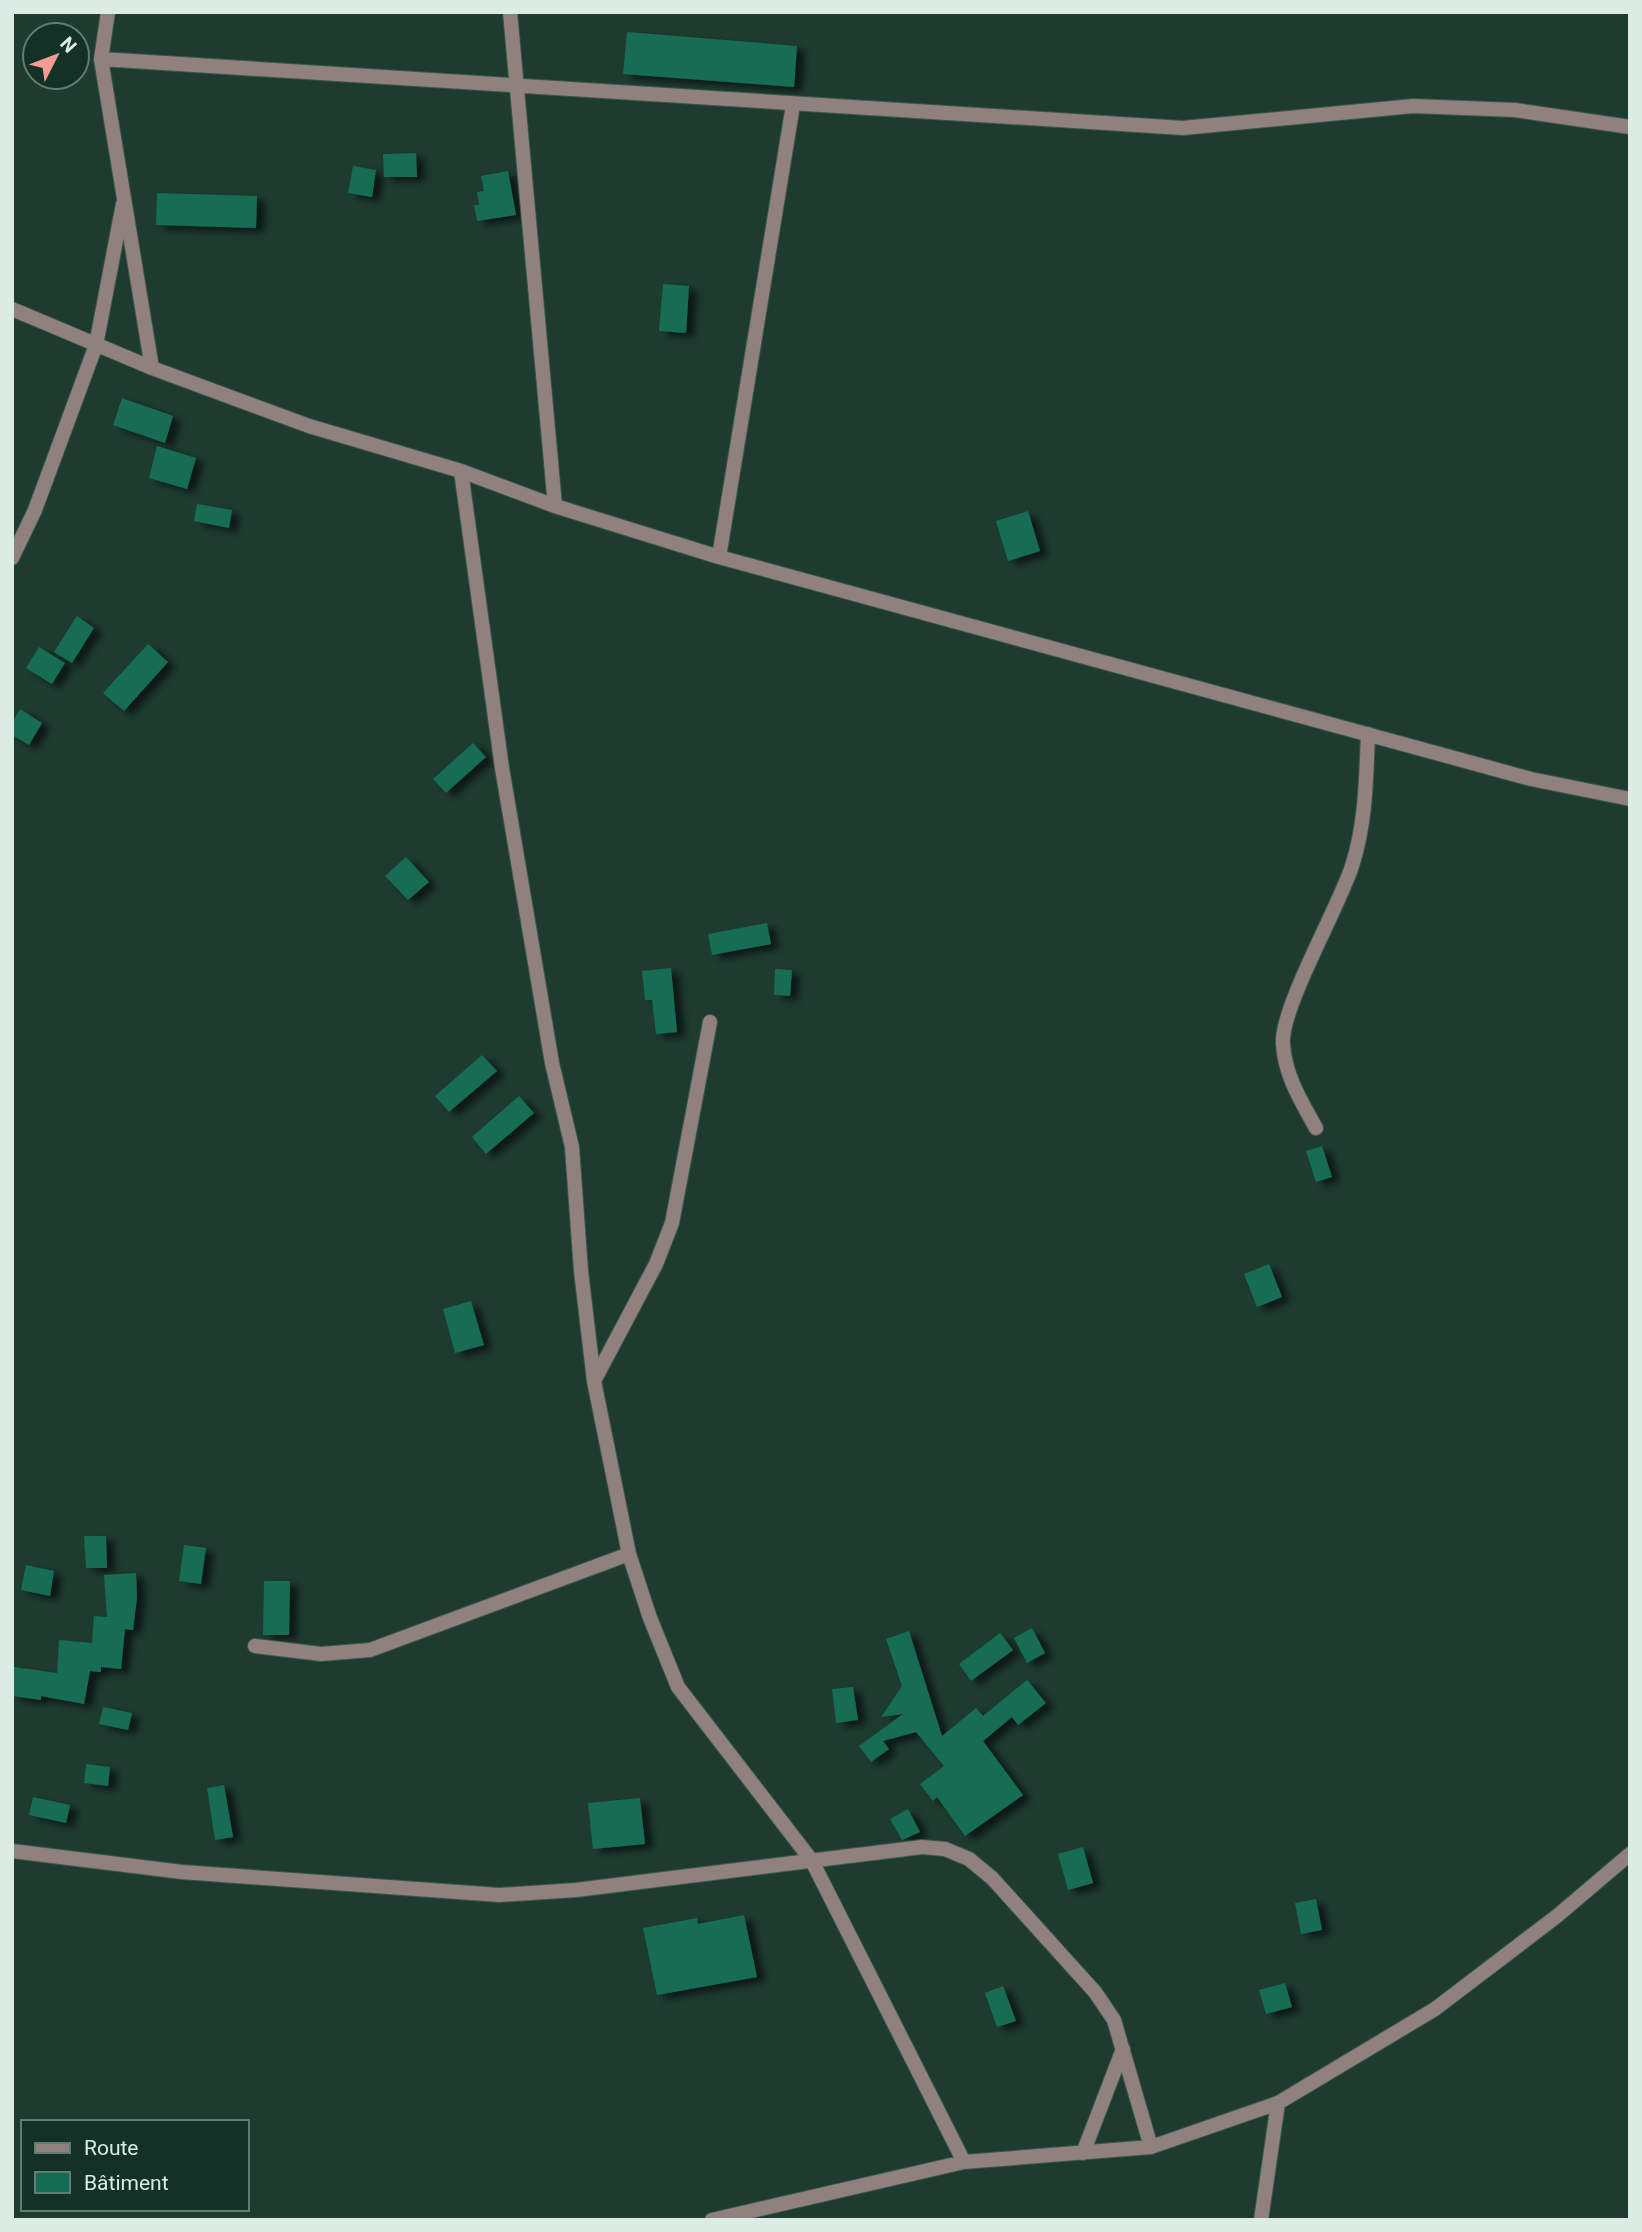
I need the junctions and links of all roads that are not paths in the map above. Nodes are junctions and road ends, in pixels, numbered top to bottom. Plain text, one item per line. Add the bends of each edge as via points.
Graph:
1 (108, 12) edge
2 (510, 12) edge
3 (100, 59) junction
4 (518, 85) junction
5 (793, 104) junction
6 (1630, 127) edge
7 (123, 204) junction
8 (12, 309) edge
9 (96, 345) junction
10 (152, 368) junction
11 (461, 471) junction
12 (555, 506) junction
13 (719, 557) junction
14 (12, 558) edge
15 (1368, 734) junction
16 (1630, 800) edge
17 (710, 1022) dead end
18 (1316, 1128) dead end
19 (594, 1381) junction
20 (629, 1554) junction
21 (256, 1646) dead end
22 (12, 1851) edge
23 (1630, 1854) edge
24 (812, 1861) junction
25 (1123, 2049) junction
26 (1278, 2103) junction
27 (1151, 2147) junction
28 (1083, 2152) junction
29 (964, 2162) junction
30 (712, 2220) edge
31 (1261, 2220) edge

1 - 3 street
2 - 4 street
3 - 4 street
3 - 7 street
4 - 5 street
4 - 12 street
5 - 6 street via 1183,128 1413,106 1515,110
5 - 13 street
7 - 9 street
7 - 10 street
8 - 9 street
9 - 10 street
9 - 14 street via 35,510
10 - 11 street via 309,426
11 - 12 street
11 - 19 street via 502,768 552,1063 572,1147
12 - 13 street
13 - 15 street
15 - 16 street via 1531,779
15 - 18 street via 1364,827 1352,869 1290,1010 1282,1042 1291,1083
17 - 19 street via 672,1223 656,1264
19 - 20 street
20 - 21 street via 370,1650 321,1654
20 - 24 street via 678,1687
22 - 24 street via 182,1872 499,1895
23 - 26 street via 1435,2009
24 - 25 street via 922,1847 945,1849 969,1859 992,1878 1095,1992 1114,2020
24 - 29 street
25 - 27 street
25 - 28 street
26 - 27 street
26 - 31 street
27 - 28 street
28 - 29 street
29 - 30 street

